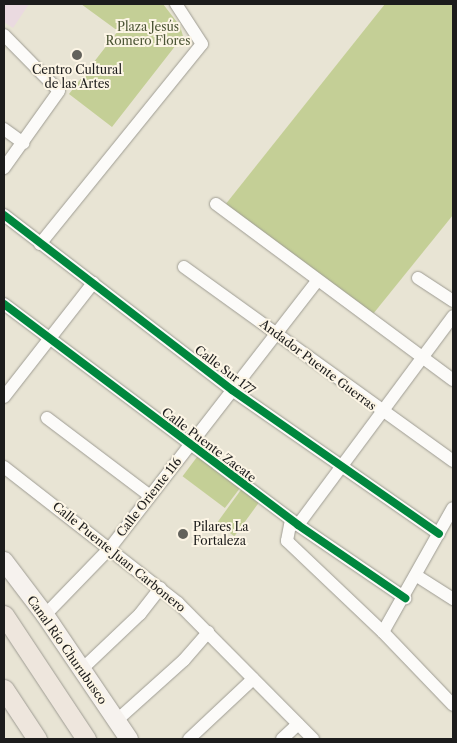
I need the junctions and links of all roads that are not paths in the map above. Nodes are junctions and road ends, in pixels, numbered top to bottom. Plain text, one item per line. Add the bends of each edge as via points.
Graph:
1 (176, 4) edge
2 (4, 35) edge
3 (4, 129) edge
4 (23, 143) junction
5 (4, 168) edge
6 (216, 204) dead end
7 (4, 215) edge
8 (40, 244) junction
9 (184, 267) dead end
10 (418, 278) dead end
11 (317, 281) junction
12 (92, 283) junction
13 (453, 301) edge
14 (4, 304) edge
15 (453, 316) edge
16 (277, 333) junction
17 (48, 340) junction
18 (423, 356) junction
19 (453, 380) edge
20 (6, 389) edge
21 (232, 390) junction
22 (383, 413) junction
23 (46, 418) dead end
24 (190, 446) junction
25 (453, 461) edge
26 (4, 467) edge
27 (341, 469) junction
28 (150, 496) junction
29 (452, 514) edge
30 (294, 523) junction
31 (439, 534) junction
32 (110, 548) junction
33 (4, 561) edge
34 (416, 576) junction
35 (160, 588) junction
36 (405, 598) junction
37 (453, 600) edge
38 (4, 615) edge
39 (45, 615) junction
40 (208, 632) junction
41 (383, 632) junction
42 (81, 670) junction
43 (253, 679) junction
44 (4, 688) edge
45 (453, 704) edge
46 (116, 721) junction
47 (298, 724) junction
48 (196, 737) edge
49 (37, 739) edge
50 (86, 739) edge
51 (129, 739) edge
52 (282, 739) edge
53 (313, 739) edge

1 - 8 street via 202,44
2 - 4 street via 59,90
3 - 4 street
4 - 5 street
6 - 11 street
7 - 8 street, Calle Sur 177
8 - 12 street, Calle Sur 177
9 - 16 street, Andador Puente Guerras
10 - 13 street
11 - 16 street, Calle Oriente 116
11 - 18 street
12 - 17 street
12 - 21 street, Calle Sur 177
14 - 17 street, Calle Puente Zacate
15 - 18 street
16 - 21 street, Calle Oriente 116
16 - 22 street, Andador Puente Guerras
17 - 20 street
17 - 24 street, Calle Puente Zacate
18 - 19 street
18 - 22 street
21 - 24 street, Calle Oriente 116
21 - 27 street, Calle Sur 177
22 - 25 street, Andador Puente Guerras
22 - 27 street
23 - 28 street
24 - 28 street, Calle Oriente 116
24 - 30 street, Calle Puente Zacate
26 - 32 street, Calle Puente Juan Carbonero
27 - 30 street
27 - 31 street, Calle Sur 177
28 - 32 street, Calle Oriente 116
29 - 31 street
30 - 36 street, Calle Puente Zacate
30 - 41 street via 287,541
31 - 34 street
32 - 35 street, Calle Puente Juan Carbonero
32 - 39 street, Calle Oriente 116
33 - 39 street, Canal Río Churubusco
34 - 36 street
34 - 37 street
35 - 40 street, Calle Puente Juan Carbonero
35 - 42 street via 140,614
36 - 41 street
38 - 50 main road
39 - 42 street, Canal Río Churubusco
40 - 43 street, Calle Puente Juan Carbonero
40 - 46 street via 184,660
41 - 45 street
42 - 46 street, Canal Río Churubusco
43 - 47 street, Calle Puente Juan Carbonero
43 - 48 street
44 - 49 main road
46 - 51 street, Canal Río Churubusco
47 - 52 street
47 - 53 street, Calle Puente Juan Carbonero

